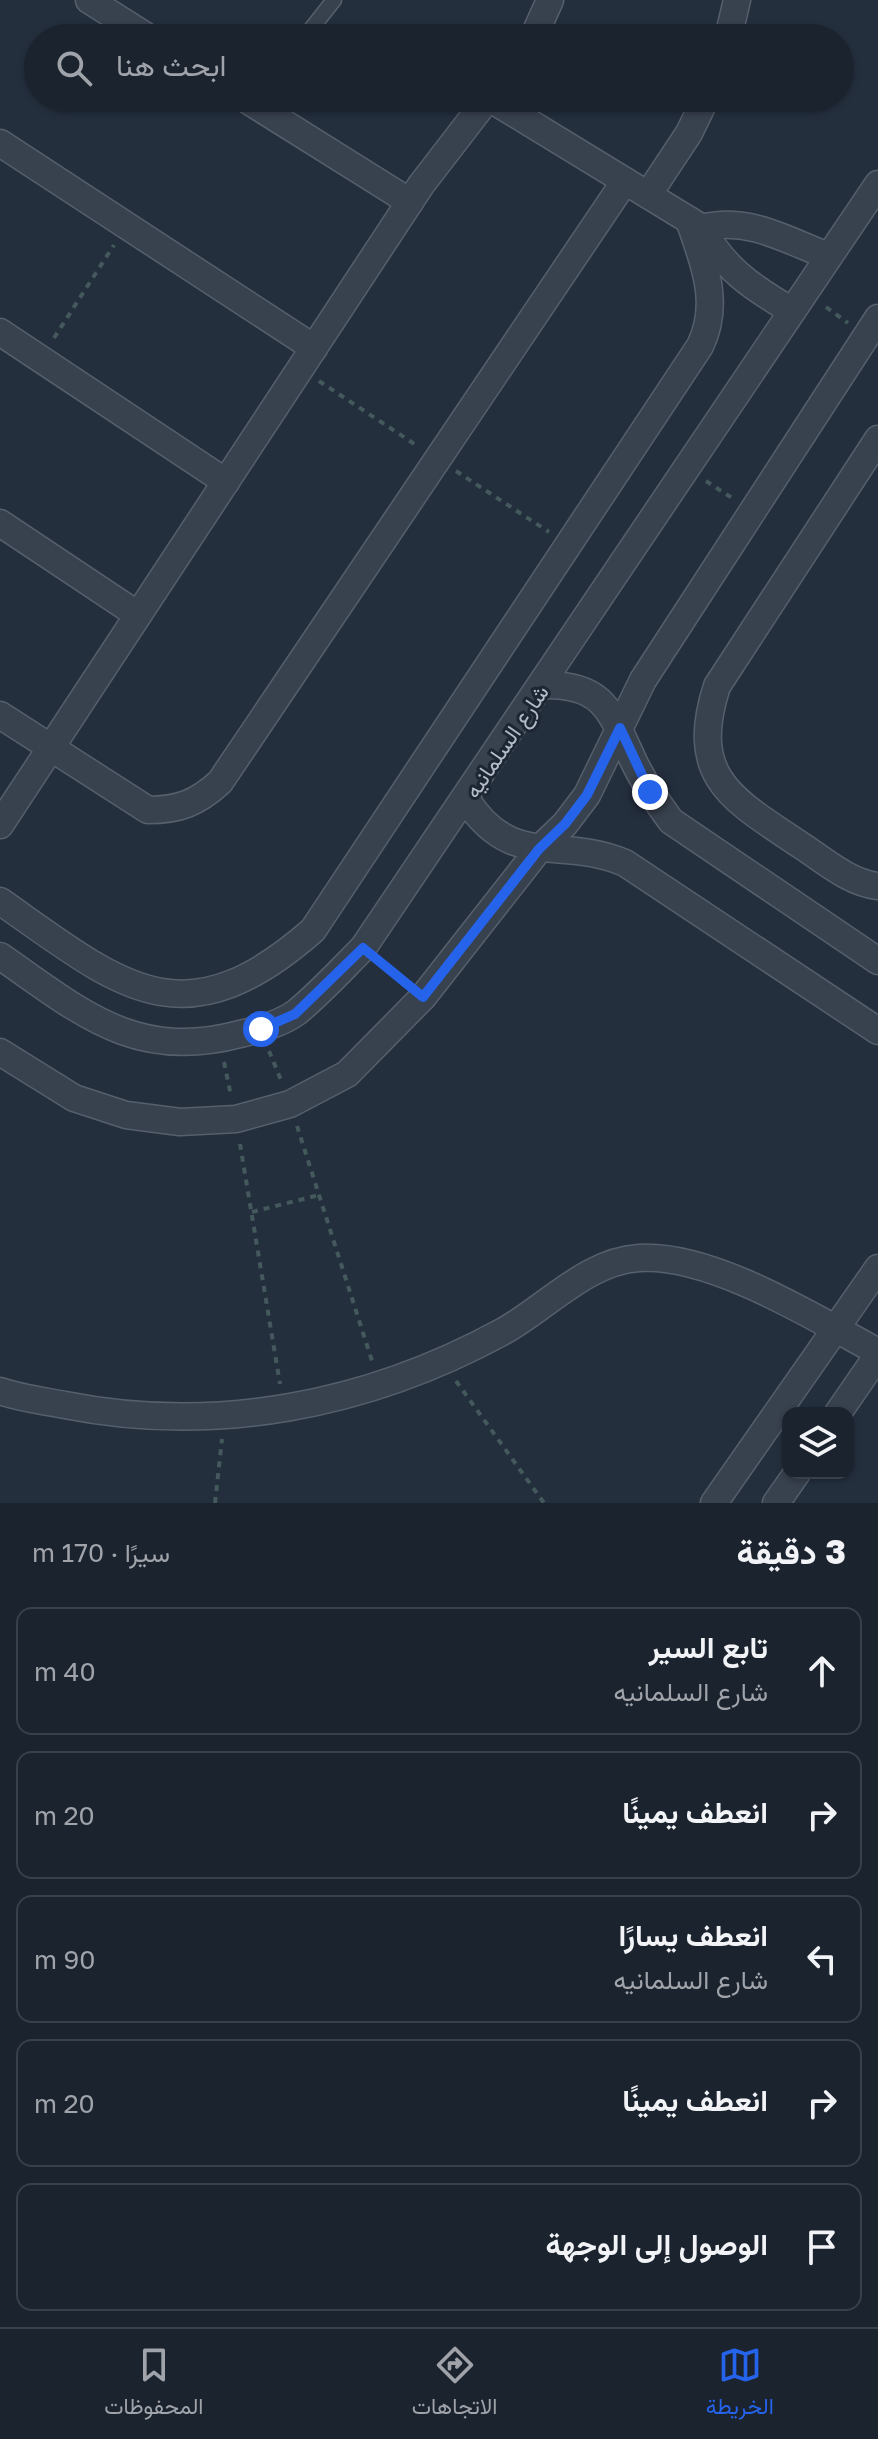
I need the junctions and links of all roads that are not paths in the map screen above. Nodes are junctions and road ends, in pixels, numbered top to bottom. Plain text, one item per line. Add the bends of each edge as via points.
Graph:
1 (89, 0) edge
2 (334, 0) edge
3 (550, 0) edge
4 (737, 0) edge
5 (127, 24) edge
6 (315, 24) edge
7 (539, 24) edge
8 (731, 24) edge
9 (270, 112) edge
10 (478, 112) edge
11 (512, 112) edge
12 (699, 112) edge
13 (0, 143) edge
14 (625, 181) junction
15 (878, 184) edge
16 (648, 195) junction
17 (410, 202) junction
18 (696, 224) junction
19 (828, 256) junction
20 (798, 301) junction
21 (872, 327) edge
22 (0, 332) edge
23 (314, 348) junction
24 (878, 439) edge
25 (226, 482) junction
26 (0, 523) edge
27 (138, 615) junction
28 (544, 685) junction
29 (0, 715) edge
30 (620, 728) junction
31 (51, 748) junction
32 (466, 799) junction
33 (0, 825) edge
34 (539, 849) junction
35 (878, 886) edge
36 (0, 901) edge
37 (0, 956) edge
38 (878, 961) edge
39 (878, 1031) edge
40 (0, 1052) edge
41 (878, 1268) edge
42 (837, 1330) junction
43 (878, 1354) edge
44 (0, 1391) edge
45 (842, 1407) edge
46 (793, 1479) edge
47 (714, 1503) edge
48 (776, 1503) edge

1 - 5 street
2 - 6 lane
3 - 7 street
4 - 8 street
9 - 17 street
10 - 17 street
11 - 14 street
12 - 16 street
13 - 23 street
14 - 16 street
14 - 31 street via 220,782 200,800 175,810 148,810
15 - 19 street, شارع السلمانيه
16 - 18 street
17 - 23 street
18 - 19 street via 748,224
18 - 20 street via 738,279
18 - 36 street via 712,303 700,346 313,930 276,962 235,982 195,994 148,991 98,970
19 - 20 street, شارع السلمانيه
20 - 28 street, شارع السلمانيه
21 - 30 street via 643,680
22 - 25 street
23 - 25 street
24 - 35 street via 717,686 708,716 708,746 717,776 734,801 846,875
25 - 27 street
26 - 27 street
27 - 31 street
28 - 30 street via 590,693
28 - 32 street, شارع السلمانيه
29 - 31 street
30 - 34 street via 587,795
30 - 38 street via 671,821
31 - 33 street
32 - 34 street via 496,834
32 - 37 street, شارع السلمانيه via 363,948 295,1014 261,1029 192,1044 139,1038 89,1018
34 - 39 street via 600,852 625,863
34 - 40 street via 423,997 347,1074 290,1104 236,1119 180,1122 126,1115 74,1098
41 - 42 street
42 - 43 street
42 - 44 street via 714,1270 676,1258 636,1258 598,1269 506,1330 443,1362 380,1387 285,1410 224,1417 113,1414
42 - 47 street
43 - 45 street
46 - 48 street

